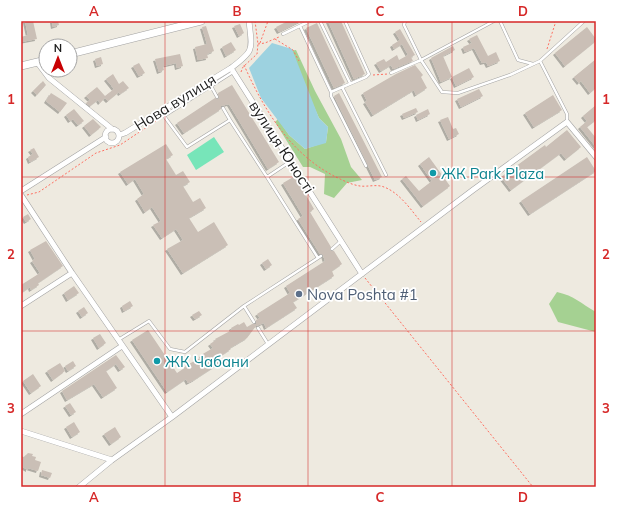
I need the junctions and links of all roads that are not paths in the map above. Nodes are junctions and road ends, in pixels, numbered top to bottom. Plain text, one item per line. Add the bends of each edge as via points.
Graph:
1 (201, 21) edge
2 (249, 21) edge
3 (310, 21) edge
4 (320, 21) edge
5 (345, 21) edge
6 (405, 21) edge
7 (494, 21) edge
8 (500, 21) edge
9 (584, 21) edge
10 (300, 26) junction
11 (283, 34) dead end
12 (78, 52) edge
13 (421, 60) junction
14 (540, 61) junction
15 (37, 62) joint
16 (534, 64) junction
17 (21, 66) edge
18 (232, 70) junction
19 (391, 73) road end
20 (350, 83) junction
21 (211, 86) junction
22 (342, 87) junction
23 (331, 92) junction
24 (217, 97) dead end
25 (223, 108) dead end
26 (230, 120) junction
27 (567, 122) junction
28 (112, 129) junction
29 (119, 135) junction
30 (106, 137) junction
31 (596, 157) edge
32 (291, 161) junction
33 (366, 166) dead end
34 (386, 175) dead end
35 (267, 176) junction
36 (21, 194) edge
37 (342, 241) junction
38 (332, 249) dead end
39 (321, 256) dead end
40 (318, 258) junction
41 (72, 273) junction
42 (362, 274) junction
43 (21, 306) edge
44 (244, 306) junction
45 (254, 322) dead end
46 (258, 328) dead end
47 (118, 340) junction
48 (268, 345) junction
49 (122, 346) junction
50 (21, 414) edge
51 (172, 417) junction
52 (21, 431) edge
53 (112, 460) junction
54 (79, 487) edge

1 - 12 street
2 - 18 street via 251,51
3 - 10 lane
4 - 20 lane
5 - 20 lane via 369,74
6 - 13 lane via 404,25
7 - 13 lane
8 - 16 lane via 518,60
9 - 14 lane
10 - 11 lane
10 - 23 lane
13 - 16 lane via 442,92 458,93
13 - 19 lane
14 - 16 lane
14 - 27 lane via 567,114
15 - 17 street
15 - 28 street via 49,78
18 - 21 lane
18 - 29 street, Нова вулиця
18 - 32 street, вулиця Юності
20 - 22 lane
21 - 24 lane
21 - 26 lane via 164,116 187,147
22 - 23 lane
22 - 34 lane
23 - 33 lane
25 - 26 lane
26 - 35 lane
27 - 31 street
27 - 42 street
28 - 29 street
28 - 30 street
29 - 30 street via 116,141 112,142
30 - 36 street
32 - 35 lane
32 - 37 street, вулиця Юності
35 - 40 lane
36 - 41 street
37 - 38 lane
37 - 42 street, вулиця Юності
39 - 40 lane
40 - 44 lane
41 - 43 street
41 - 47 street
42 - 48 street
44 - 45 lane
44 - 47 lane via 185,352 170,349 149,321
46 - 48 lane
47 - 49 street
48 - 51 street
49 - 50 street
49 - 51 street
51 - 53 street
52 - 53 street
53 - 54 street

